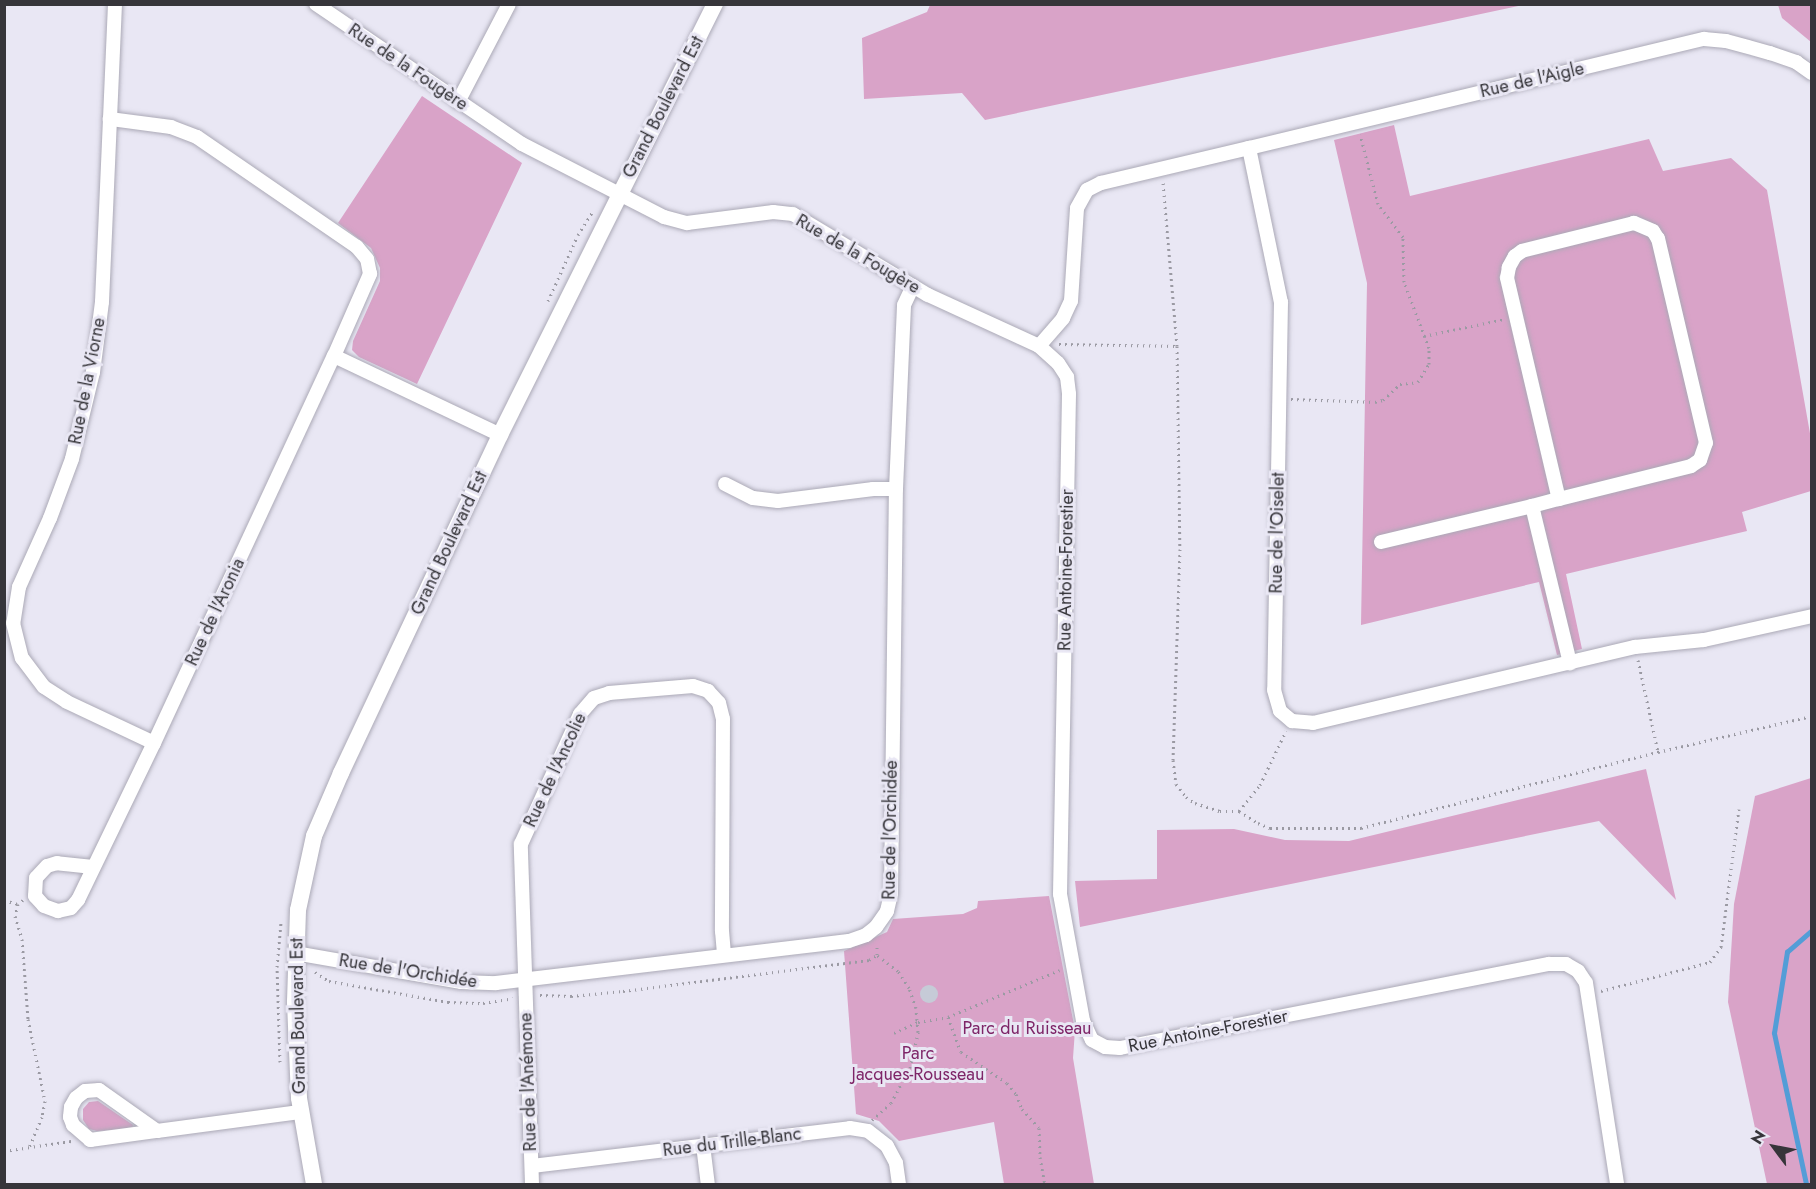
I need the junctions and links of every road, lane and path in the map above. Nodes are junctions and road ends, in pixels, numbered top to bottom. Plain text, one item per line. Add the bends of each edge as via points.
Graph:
1 (115, 4) edge
2 (316, 4) edge
3 (509, 4) edge
4 (714, 4) edge
5 (1812, 73) edge
6 (458, 102) junction
7 (110, 119) junction
8 (1357, 122) junction
9 (1249, 148) junction
10 (1161, 169) junction
11 (620, 194) junction
12 (913, 286) junction
13 (1516, 317) junction
14 (1424, 336) junction
15 (1177, 345) junction
16 (1039, 346) junction
17 (334, 356) junction
18 (1069, 387) joint
19 (1280, 399) junction
20 (500, 435) junction
21 (725, 484) dead end
22 (896, 489) junction
23 (1559, 499) junction
24 (1532, 506) junction
25 (1381, 542) dead end
26 (1812, 616) edge
27 (1635, 647) junction
28 (1570, 663) junction
29 (1812, 716) edge
30 (1293, 721) junction
31 (154, 743) junction
32 (1658, 752) junction
33 (1739, 809) dead end
34 (1239, 811) junction
35 (93, 867) junction
36 (35, 896) junction
37 (4, 900) edge
38 (18, 904) junction
39 (875, 940) dead end
40 (295, 953) junction
41 (724, 955) junction
42 (877, 956) junction
43 (1073, 965) junction
44 (317, 972) dead end
45 (525, 980) junction
46 (1588, 994) junction
47 (540, 995) dead end
48 (509, 998) dead end
49 (948, 1017) junction
50 (918, 1022) junction
51 (894, 1034) dead end
52 (300, 1112) junction
53 (872, 1121) dead end
54 (157, 1131) junction
55 (76, 1141) dead end
56 (703, 1146) junction
57 (29, 1148) junction
58 (4, 1151) edge
59 (532, 1166) junction
60 (314, 1185) edge
61 (532, 1185) edge
62 (708, 1185) edge
63 (899, 1185) edge
64 (1045, 1185) edge
65 (1617, 1185) edge

1 - 7 street, Rue de la Viorne
2 - 6 street, Rue de la Fougère
3 - 6 street
4 - 11 street, Grand Boulevard Est
5 - 8 street, Rue de l'Aigle via 1796,62 1770,53 1704,39
6 - 11 street, Rue de la Fougère via 534,152
7 - 17 street, Rue de l'Aronia via 171,127 191,134 361,251 369,264 369,279
7 - 31 street, Rue de la Viorne via 102,302 93,372 72,459 19,587 14,623 22,658 44,687
8 - 9 street, Rue de l'Aigle
8 - 14 path via 1378,204 1404,237 1404,282
9 - 10 street
9 - 19 street, Rue de l'Oiselet via 1280,292
10 - 15 path
10 - 16 street via 1101,183 1084,194 1077,208 1071,301 1063,318
11 - 12 street, Rue de la Fougère via 681,223 772,212 793,214
11 - 20 street, Grand Boulevard Est
12 - 16 street, Rue de la Fougère
12 - 22 street, Rue de l'Orchidée via 904,305
13 - 14 path
13 - 23 street
13 - 23 street via 1507,278 1515,256 1522,250 1634,223 1653,231 1658,239 1706,442 1705,453 1691,466
14 - 19 path via 1430,355 1422,379 1400,384 1383,400
15 - 16 path
15 - 34 path via 1180,549 1174,774 1180,791 1195,802 1220,811
16 - 18 street, Rue de la Fougère via 1062,367
17 - 20 street
17 - 31 street, Rue de l'Aronia
18 - 43 street, Rue Antoine-Forestier via 1060,894
19 - 30 street, Rue de l'Oiselet via 1274,690 1280,711
20 - 40 street, Grand Boulevard Est via 322,814 304,874
21 - 22 street via 753,498 778,501
22 - 41 street, Rue de l'Orchidée via 891,893 887,911 876,927 855,939
23 - 24 street
24 - 25 street
24 - 28 street
26 - 27 street via 1704,640
27 - 28 street
27 - 32 path
28 - 30 street via 1313,723
29 - 32 path
30 - 34 path via 1260,785
31 - 35 street, Rue de l'Aronia
32 - 34 path via 1361,828 1270,828
33 - 46 path via 1720,947 1710,962
35 - 36 street via 57,863 47,866 36,878
35 - 36 street, Rue de l'Aronia via 71,908 52,910
36 - 38 path
37 - 38 path
38 - 57 path via 15,916 22,939 28,1019 44,1092 42,1117
39 - 42 path
40 - 45 street, Rue de l'Orchidée via 461,982
40 - 52 street, Grand Boulevard Est
41 - 45 street, Rue de l'Orchidée
41 - 45 street, Rue de l'Ancolie via 720,703 708,691 693,686 609,693 594,698 584,708 523,838 520,854
42 - 47 path via 623,991
42 - 50 path via 906,982
43 - 46 street, Rue Antoine-Forestier via 1087,1032 1096,1043 1115,1048 1556,963 1578,971
43 - 49 path
44 - 48 path, Rue de l'Orchidée via 329,981 448,1002 483,1003
45 - 59 street, Rue de l'Anémone
46 - 65 street, Rue Antoine-Forestier
49 - 50 path
49 - 64 path via 961,1052 1007,1083 1039,1128
50 - 51 path
50 - 53 path via 910,1068 891,1103
52 - 54 street
52 - 60 street, Grand Boulevard Est
54 - 54 street via 99,1090 85,1091 71,1107 73,1125 90,1140
55 - 57 path
56 - 59 street, Rue du Trille-Blanc
56 - 62 street
56 - 63 street, Rue du Trille-Blanc via 843,1128 862,1130 891,1151
57 - 58 path
59 - 61 street, Rue de l'Anémone

